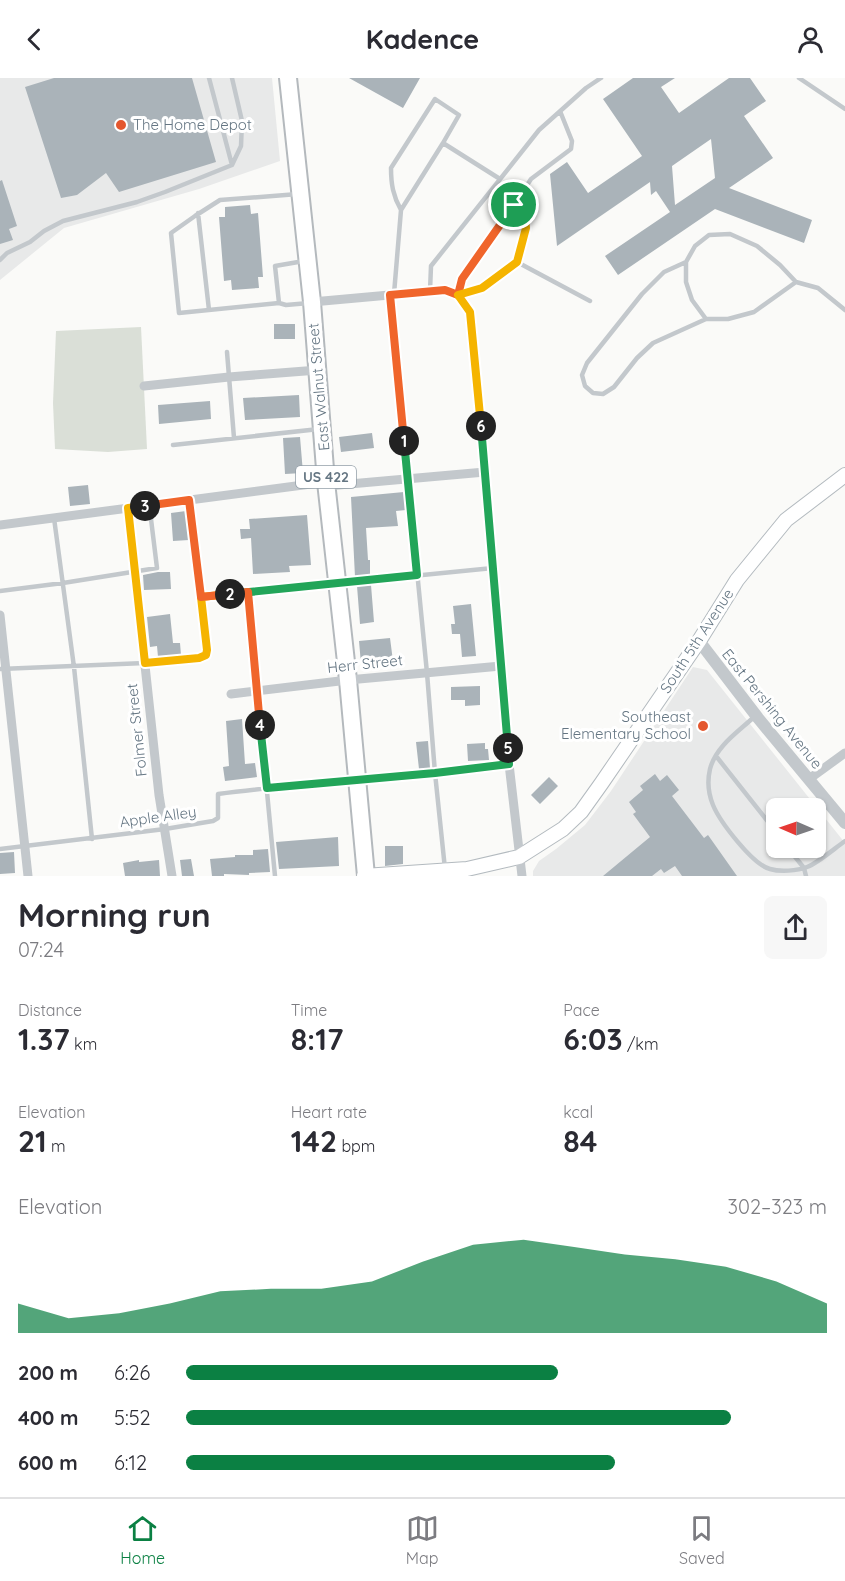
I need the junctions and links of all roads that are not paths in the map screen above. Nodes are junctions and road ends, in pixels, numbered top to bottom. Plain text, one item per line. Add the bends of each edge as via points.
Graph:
1 (208, 78) edge
2 (232, 78) edge
3 (288, 78) edge
4 (601, 78) edge
5 (799, 78) edge
6 (845, 109) edge
7 (560, 111) junction
8 (443, 143) junction
9 (232, 165) junction
10 (500, 179) junction
11 (300, 194) junction
12 (514, 205) junction
13 (401, 210) junction
14 (198, 213) junction
15 (0, 260) edge
16 (308, 261) junction
17 (517, 262) junction
18 (686, 262) junction
19 (796, 282) junction
20 (430, 291) junction
21 (392, 295) junction
22 (458, 295) junction
23 (590, 301) dead end
24 (312, 302) junction
25 (279, 303) junction
26 (209, 310) junction
27 (845, 310) edge
28 (706, 319) junction
29 (227, 352) dead end
30 (318, 370) junction
31 (229, 377) junction
32 (144, 386) dead end
33 (322, 429) junction
34 (234, 438) junction
35 (173, 445) dead end
36 (485, 472) junction
37 (845, 475) edge
38 (408, 479) junction
39 (326, 484) junction
40 (189, 500) junction
41 (128, 508) junction
42 (54, 518) junction
43 (152, 519) dead end
44 (0, 525) edge
45 (494, 568) junction
46 (135, 571) junction
47 (417, 575) junction
48 (63, 583) junction
49 (337, 583) junction
50 (0, 591) edge
51 (248, 592) junction
52 (201, 597) junction
53 (0, 615) edge
54 (699, 641) junction
55 (145, 663) junction
56 (501, 666) junction
57 (74, 667) junction
58 (3, 669) edge
59 (427, 673) junction
60 (348, 680) junction
61 (256, 691) junction
62 (231, 694) dead end
63 (756, 715) junction
64 (845, 753) edge
65 (716, 756) junction
66 (509, 764) junction
67 (435, 773) junction
68 (357, 779) junction
69 (809, 779) junction
70 (267, 788) junction
71 (766, 819) edge
72 (845, 823) edge
73 (165, 829) junction
74 (92, 838) junction
75 (845, 841) edge
76 (26, 846) junction
77 (0, 849) edge
78 (519, 857) junction
79 (796, 858) edge
80 (804, 868) junction
81 (445, 871) junction
82 (28, 876) edge
83 (172, 876) edge
84 (275, 876) edge
85 (365, 876) edge
86 (522, 876) edge
87 (806, 876) edge

1 - 9 lane
2 - 9 lane via 242,121 241,146
3 - 11 highway, East Walnut Street / US 422
4 - 7 lane
5 - 6 lane
7 - 10 lane via 539,130
7 - 12 lane via 572,141 571,149 531,179
8 - 10 lane
8 - 13 lane
8 - 13 lane via 459,115 435,99 391,168 394,198
9 - 15 lane via 137,202 63,221
10 - 20 lane via 431,266
11 - 14 lane via 220,200
11 - 16 highway, East Walnut Street / US 422
12 - 17 lane via 524,212 526,228
12 - 22 lane via 462,279
13 - 21 lane
14 - 26 lane
14 - 26 lane via 171,233 179,313
16 - 24 highway, East Walnut Street / US 422
16 - 25 lane via 275,267
17 - 22 lane via 482,288
17 - 23 lane
18 - 19 lane via 695,246 709,235 730,234 757,246
18 - 28 lane via 686,282 692,300
18 - 28 lane via 664,272 642,294 586,363 582,375 585,386 592,393 603,394 654,343
19 - 27 lane via 818,288
19 - 28 lane via 754,312 728,319
20 - 21 street
20 - 22 street via 445,290
21 - 24 street
21 - 38 lane
22 - 36 street via 470,312
24 - 25 lane
24 - 30 highway, East Walnut Street / US 422
25 - 26 lane
29 - 31 lane
30 - 31 street
30 - 33 highway, East Walnut Street / US 422
31 - 32 street
31 - 34 lane
33 - 34 lane
33 - 39 highway, East Walnut Street / US 422
34 - 35 lane
36 - 38 street
36 - 45 street
37 - 54 main road, South 5th Avenue via 786,520 737,580
38 - 39 street
38 - 47 lane
39 - 40 street
39 - 49 highway, East Walnut Street / US 422
40 - 41 street
40 - 52 lane
41 - 42 street
41 - 46 street, Folmer Street
42 - 44 street
42 - 48 lane
43 - 46 lane via 157,568
45 - 47 lane
45 - 56 street
46 - 48 lane
46 - 55 street, Folmer Street
47 - 49 lane
47 - 59 lane
48 - 50 lane
48 - 57 lane
49 - 51 lane
49 - 60 highway, East Walnut Street / US 422
51 - 52 lane
51 - 61 lane
52 - 55 lane via 206,655
53 - 58 street
54 - 63 street, East Pershing Avenue
54 - 78 main road, South 5th Avenue via 580,812
55 - 57 lane
55 - 73 street, Folmer Street
56 - 59 street, Herr Street
56 - 66 street
57 - 58 lane
57 - 74 lane
58 - 76 street
59 - 60 street, Herr Street
59 - 67 lane
60 - 61 street, Herr Street
60 - 68 highway, East Walnut Street / US 422
61 - 62 street, Herr Street
61 - 70 lane
63 - 65 lane
63 - 69 street, East Pershing Avenue
64 - 69 street
65 - 71 lane
65 - 80 lane via 710,767 708,788 713,806 731,834 755,861 769,869
66 - 67 lane, Apple Alley
66 - 78 street
67 - 68 lane, Apple Alley
67 - 81 lane
68 - 70 lane, Apple Alley
68 - 85 highway, East Walnut Street / US 422
69 - 72 street, East Pershing Avenue
70 - 73 lane, Apple Alley via 219,794 218,818
70 - 84 lane
73 - 74 lane, Apple Alley
73 - 83 street, Folmer Street
74 - 76 lane, Apple Alley
75 - 80 lane
76 - 77 lane, Apple Alley
76 - 82 street
78 - 81 main road, South 5th Avenue
78 - 86 street
79 - 80 lane
80 - 87 lane
81 - 85 main road, South 5th Avenue

